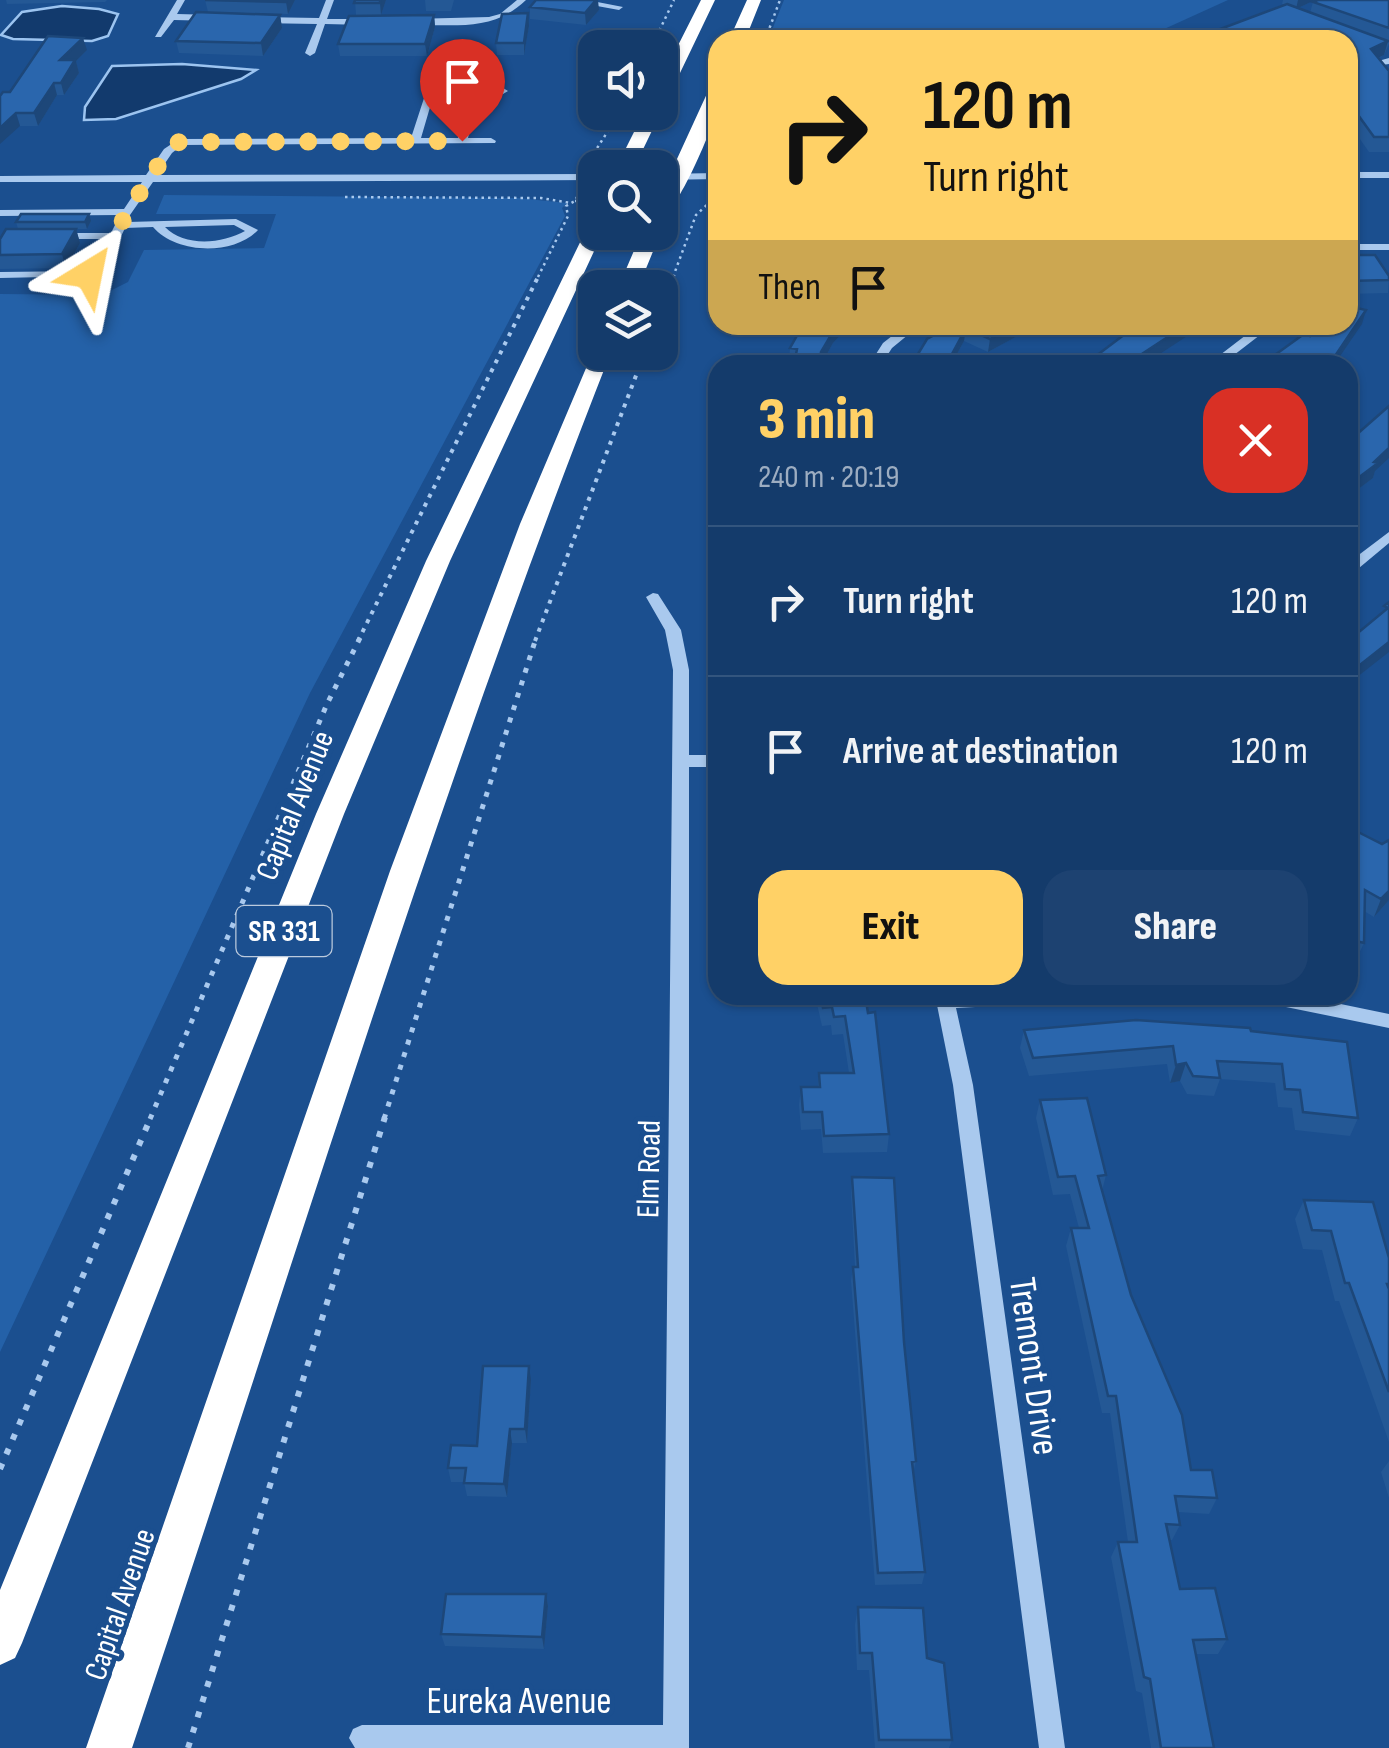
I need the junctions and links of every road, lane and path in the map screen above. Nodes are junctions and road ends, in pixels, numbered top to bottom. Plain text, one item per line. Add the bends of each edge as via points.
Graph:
1 (181, 0) edge
2 (330, 0) edge
3 (522, 0) edge
4 (568, 0) edge
5 (674, 0) edge
6 (708, 0) edge
7 (754, 0) edge
8 (780, 0) edge
9 (619, 6) dead end
10 (171, 17) junction
11 (228, 19) edge
12 (247, 20) edge
13 (321, 22) junction
14 (374, 22) edge
15 (392, 22) edge
16 (660, 30) edge
17 (741, 30) edge
18 (768, 30) edge
19 (158, 36) dead end
20 (310, 53) dead end
21 (678, 61) edge
22 (1389, 61) edge
23 (1389, 82) edge
24 (474, 91) junction
25 (503, 91) dead end
26 (708, 110) edge
27 (415, 141) junction
28 (462, 141) junction
29 (491, 142) dead end
30 (1358, 175) edge
31 (1389, 175) edge
32 (680, 176) junction
33 (708, 176) edge
34 (578, 177) edge
35 (152, 178) junction
36 (0, 179) edge
37 (678, 180) edge
38 (578, 204) edge
39 (708, 204) edge
40 (127, 212) junction
41 (0, 213) edge
42 (157, 225) junction
43 (119, 230) junction
44 (39, 236) edge
45 (1358, 247) edge
46 (1389, 247) edge
47 (586, 250) edge
48 (676, 270) edge
49 (0, 275) edge
50 (901, 335) edge
51 (1254, 335) edge
52 (881, 355) edge
53 (1226, 355) edge
54 (593, 370) edge
55 (638, 370) edge
56 (1389, 536) edge
57 (1358, 562) edge
58 (654, 597) dead end
59 (681, 761) junction
60 (708, 761) edge
61 (946, 1005) edge
62 (1311, 1005) edge
63 (1389, 1021) edge
64 (0, 1469) edge
65 (0, 1643) edge
66 (362, 1738) dead end
67 (676, 1743) edge
68 (109, 1748) edge
69 (188, 1748) edge
70 (1052, 1748) edge

1 - 10 street
2 - 13 street
3 - 15 street via 490,20
4 - 9 street
5 - 16 path
6 - 21 highway
7 - 17 highway
8 - 18 path
10 - 11 street
10 - 19 street
12 - 13 street
13 - 14 street
13 - 20 street
22 - 23 street via 1376,63
24 - 25 street
24 - 27 street via 429,94
24 - 28 street
26 - 32 highway
27 - 28 street
27 - 35 street via 179,142
28 - 29 street
30 - 31 street
32 - 33 street
32 - 37 highway
34 - 35 street
35 - 36 street
35 - 40 street
38 - 64 path via 566,206 568,216 343,669
39 - 48 path via 696,215
40 - 41 street
40 - 43 street
42 - 42 street via 171,240 184,242 240,240 252,230 236,222
42 - 43 street
43 - 44 street
43 - 49 street via 100,268 89,274
45 - 46 street
47 - 65 highway, Capital Avenue / SR 331 via 438,561 337,796
50 - 52 street
51 - 53 street
54 - 68 highway, Capital Avenue / SR 331 via 446,756
55 - 69 path via 526,663
56 - 57 street
58 - 59 street, Elm Road via 673,630 680,670
59 - 60 street
59 - 67 street, Elm Road
61 - 70 street, Tremont Drive via 963,1085
62 - 63 street
66 - 67 street, Eureka Avenue

